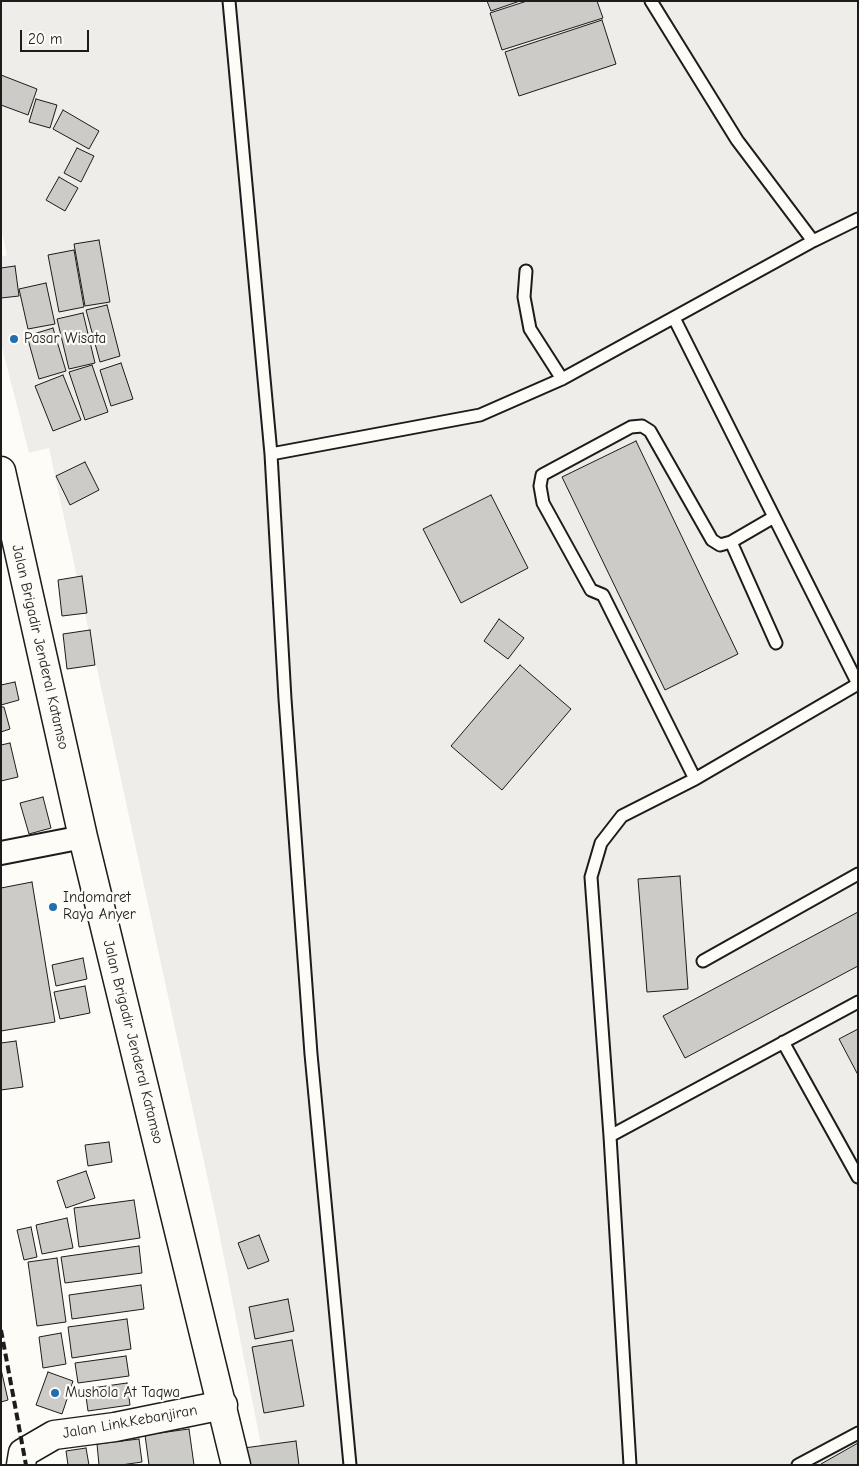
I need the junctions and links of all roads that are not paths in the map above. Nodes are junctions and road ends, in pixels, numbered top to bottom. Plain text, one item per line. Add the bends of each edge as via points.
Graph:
1 (229, 1) edge
2 (650, 1) edge
3 (858, 220) edge
4 (814, 241) junction
5 (526, 270) dead end
6 (674, 318) junction
7 (562, 379) junction
8 (271, 454) junction
9 (1, 471) edge
10 (774, 517) junction
11 (731, 542) junction
12 (776, 643) dead end
13 (858, 684) edge
14 (696, 779) junction
15 (83, 837) junction
16 (1, 853) edge
17 (858, 874) edge
18 (703, 961) dead end
19 (858, 1002) edge
20 (783, 1042) junction
21 (610, 1136) junction
22 (858, 1177) edge
23 (223, 1405) junction
24 (858, 1433) edge
25 (21, 1465) edge
26 (236, 1465) edge
27 (350, 1465) edge
28 (630, 1465) edge
29 (798, 1465) edge

1 - 8 lane
2 - 4 lane via 737,140
3 - 4 lane
4 - 6 lane
5 - 7 lane via 524,296 530,329
6 - 7 lane
6 - 10 lane
7 - 8 lane via 480,415
8 - 27 lane via 310,1044
9 - 15 main road, Jalan Brigadir Jenderal Katamso
10 - 11 lane
10 - 13 lane
11 - 12 lane
11 - 14 lane via 720,545 712,540 650,431 642,426 632,427 542,476 543,503 591,590 603,595
13 - 14 lane
14 - 21 lane via 622,816 601,843 591,877
15 - 16 street
15 - 23 main road, Jalan Brigadir Jenderal Katamso
17 - 18 lane
19 - 20 lane
20 - 21 lane
20 - 22 lane
21 - 28 lane
23 - 25 main road, Jalan Link.Kebanjiran via 115,1427 54,1435 23,1453
23 - 26 main road, Jalan Brigadir Jenderal Katamso
24 - 29 lane

